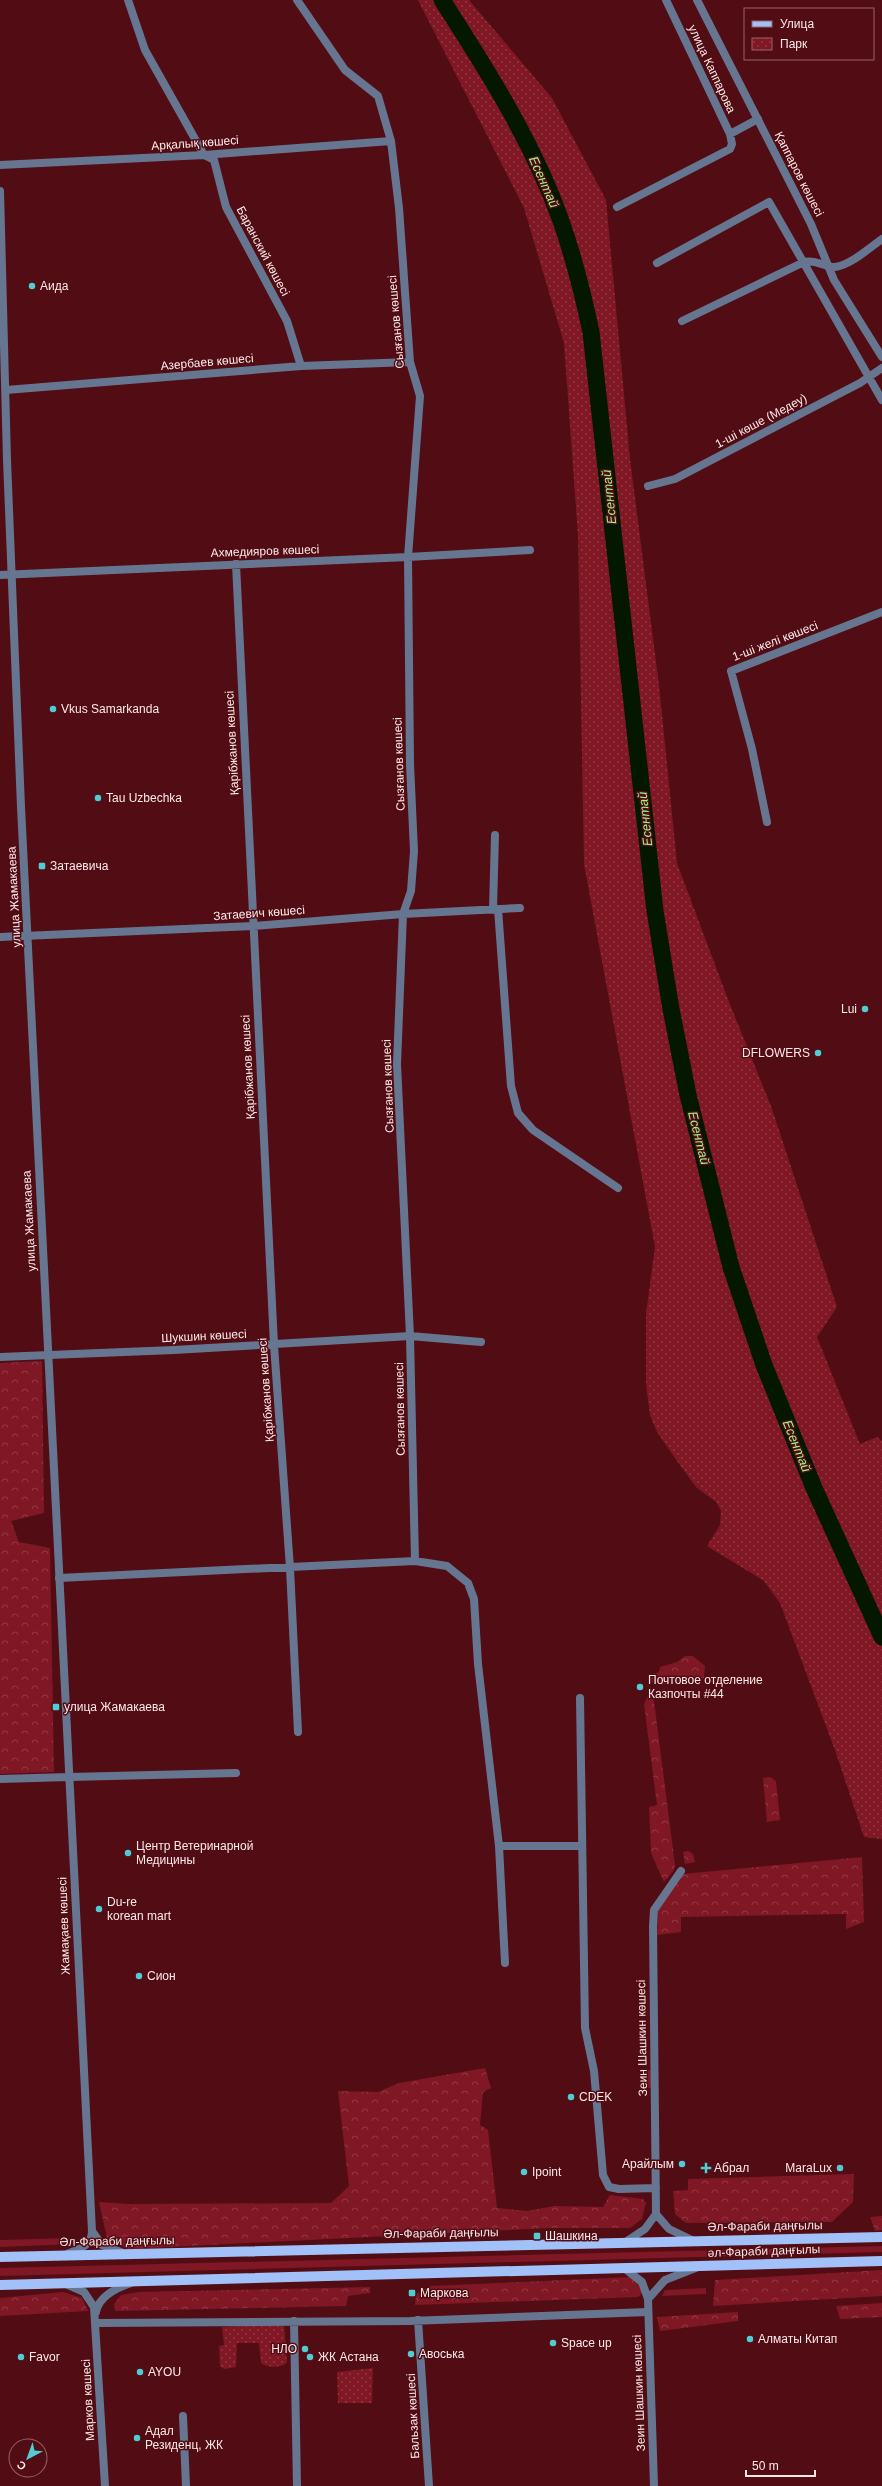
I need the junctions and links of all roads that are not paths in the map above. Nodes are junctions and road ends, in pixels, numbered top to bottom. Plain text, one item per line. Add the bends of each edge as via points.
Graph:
1 (128, 0) edge
2 (297, 0) edge
3 (666, 0) edge
4 (697, 0) edge
5 (758, 119) junction
6 (730, 134) junction
7 (391, 141) junction
8 (204, 155) junction
9 (0, 165) edge
10 (0, 191) edge
11 (617, 207) dead end
12 (882, 239) edge
13 (804, 262) junction
14 (657, 263) dead end
15 (828, 266) junction
16 (682, 321) dead end
17 (882, 356) edge
18 (410, 362) junction
19 (301, 366) junction
20 (882, 368) edge
21 (869, 376) junction
22 (6, 390) junction
23 (882, 400) edge
24 (648, 486) dead end
25 (530, 550) dead end
26 (408, 558) junction
27 (236, 564) junction
28 (13, 574) junction
29 (0, 575) edge
30 (882, 612) edge
31 (767, 822) dead end
32 (495, 835) dead end
33 (520, 908) dead end
34 (496, 909) junction
35 (403, 914) junction
36 (253, 926) junction
37 (28, 934) junction
38 (0, 937) edge
39 (618, 1188) dead end
40 (410, 1336) junction
41 (482, 1342) dead end
42 (274, 1345) junction
43 (48, 1354) junction
44 (0, 1357) edge
45 (415, 1561) junction
46 (290, 1568) junction
47 (59, 1578) junction
48 (580, 1698) dead end
49 (298, 1732) dead end
50 (236, 1773) dead end
51 (69, 1777) junction
52 (0, 1779) edge
53 (499, 1846) junction
54 (581, 1846) junction
55 (681, 1871) dead end
56 (505, 1963) dead end
57 (656, 2188) junction
58 (656, 2214) junction
59 (92, 2231) junction
60 (882, 2237) edge
61 (692, 2240) junction
62 (627, 2241) junction
63 (129, 2254) junction
64 (63, 2256) junction
65 (0, 2257) edge
66 (882, 2260) edge
67 (699, 2266) junction
68 (624, 2268) junction
69 (138, 2280) junction
70 (57, 2283) junction
71 (0, 2285) edge
72 (648, 2299) junction
73 (648, 2312) junction
74 (96, 2313) junction
75 (418, 2320) junction
76 (294, 2321) junction
77 (96, 2323) junction
78 (183, 2416) dead end
79 (105, 2486) edge
80 (186, 2486) edge
81 (297, 2486) edge
82 (429, 2486) edge
83 (654, 2486) edge

1 - 8 street, Баранский көшесі via 145,50
2 - 7 street, Сызғанов көшесі via 345,70 378,96
3 - 6 street, улица Каппарова
4 - 5 street, Қаппаров көшесі
5 - 6 street
5 - 15 street, Қаппаров көшесі via 811,224
6 - 11 street, улица Каппарова via 730,149
7 - 8 street, Арқалық көшесі
7 - 18 street, Сызғанов көшесі via 399,208
8 - 9 street, Арқалық көшесі
8 - 19 street, Баранский көшесі via 214,160 226,207 287,321
10 - 22 street, улица Жамакаева
12 - 15 street via 844,264
13 - 14 street via 769,202
13 - 15 street via 811,260
13 - 16 street
13 - 21 street
15 - 17 street, Қаппаров көшесі via 834,280
18 - 19 street, Азербаев көшесі
18 - 26 street, Сызғанов көшесі via 420,396
19 - 22 street, Азербаев көшесі
20 - 21 street, 1-ші көше (Медеу)
21 - 23 street
21 - 24 street, 1-ші көше (Медеу) via 675,479
22 - 28 street, улица Жамакаева
25 - 26 street, Ахмедияров көшесі
26 - 27 street, Ахмедияров көшесі
26 - 35 street, Сызғанов көшесі via 410,764 414,852 411,891
27 - 28 street, Ахмедияров көшесі
27 - 36 street, Қарібжанов көшесі
28 - 29 street, Ахмедияров көшесі
28 - 37 street, улица Жамакаева
30 - 31 street, 1-ші желі көшесі via 731,672 752,749
32 - 34 street
33 - 34 street, Затаевич көшесі
34 - 35 street, Затаевич көшесі
34 - 39 street via 511,1086 518,1113 533,1130
35 - 36 street, Затаевич көшесі
35 - 40 street, Сызғанов көшесі via 397,1064
36 - 37 street, Затаевич көшесі
36 - 42 street, Қарібжанов көшесі
37 - 38 street, Затаевич көшесі
37 - 43 street, улица Жамакаева
40 - 41 street, Шукшин көшесі
40 - 42 street, Шукшин көшесі
40 - 45 street, Сызғанов көшесі
42 - 43 street, Шукшин көшесі
42 - 46 street, Қарібжанов көшесі
43 - 44 street, Шукшин көшесі
43 - 47 street, улица Жамакаева
45 - 46 street
45 - 53 street via 447,1566 468,1583 474,1599 478,1664
46 - 47 street
46 - 49 street, Қарібжанов көшесі
47 - 51 street, Жамақаев көшесі
48 - 54 street
50 - 51 street
51 - 52 street
51 - 59 street, Жамақаев көшесі
53 - 54 street
53 - 56 street
54 - 57 street via 585,2028 594,2071 603,2175 609,2187
55 - 57 street, Зеин Шашкин көшесі via 654,1910
57 - 58 street, Зеин Шашкин көшесі
58 - 61 street via 669,2229
58 - 62 street via 645,2229
59 - 63 street via 102,2245
59 - 64 street via 86,2246
60 - 61 main road, Әл-Фараби даңғылы
61 - 62 main road, Әл-Фараби даңғылы
62 - 63 main road, Әл-Фараби даңғылы
63 - 64 main road, Әл-Фараби даңғылы
64 - 65 main road, Әл-Фараби даңғылы
66 - 67 main road, әл-Фараби даңғылы
67 - 68 main road, әл-Фараби даңғылы
67 - 72 street via 665,2280
68 - 69 main road
68 - 72 street, Зеин Шашкин көшесі via 642,2282
69 - 70 main road
69 - 74 street via 107,2295 98,2304
70 - 71 main road
70 - 74 street via 84,2292
72 - 73 street, Зеин Шашкин көшесі
73 - 75 street
73 - 83 street, Зеин Шашкин көшесі
74 - 77 street, Марков көшесі
75 - 76 street
75 - 82 street, Бальзак көшесі
76 - 77 street
76 - 81 street
77 - 79 street, Марков көшесі
78 - 80 street

